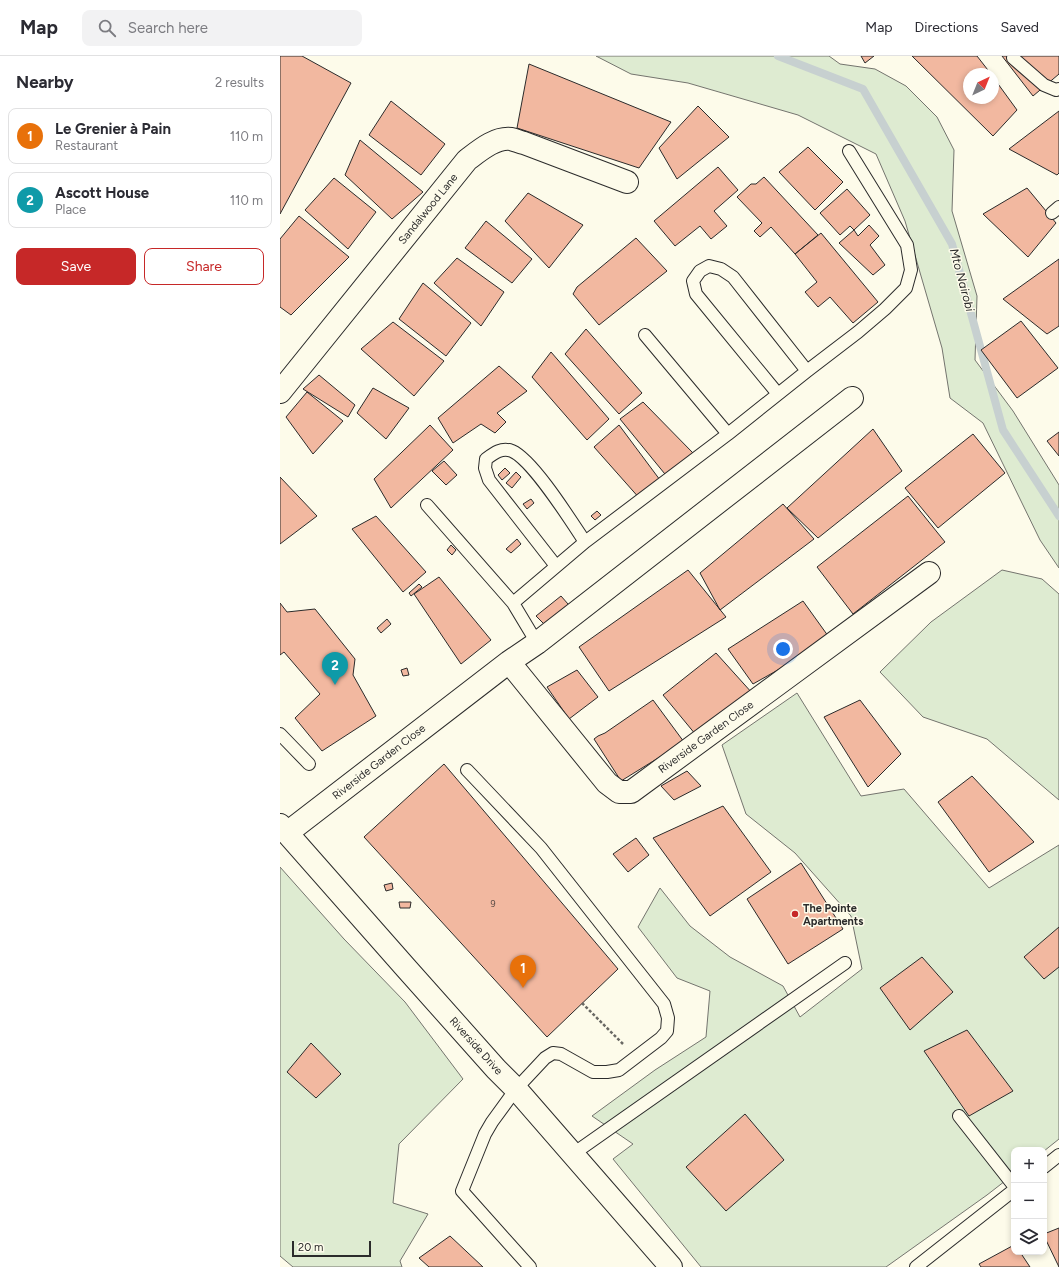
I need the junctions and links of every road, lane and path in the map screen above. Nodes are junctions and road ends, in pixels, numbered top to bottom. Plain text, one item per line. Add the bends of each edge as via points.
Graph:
1 (1012, 58) dead end
2 (1059, 89) edge
3 (849, 151) dead end
4 (627, 182) dead end
5 (645, 335) dead end
6 (808, 371) junction
7 (280, 392) edge
8 (778, 394) junction
9 (852, 398) dead end
10 (728, 434) junction
11 (427, 505) dead end
12 (586, 542) junction
13 (556, 566) junction
14 (929, 572) dead end
15 (513, 603) junction
16 (537, 642) junction
17 (509, 662) junction
18 (280, 734) edge
19 (309, 764) dead end
20 (468, 770) dead end
21 (284, 829) edge
22 (845, 963) dead end
23 (582, 1003) dead end
24 (636, 1057) junction
25 (516, 1089) junction
26 (959, 1116) dead end
27 (573, 1154) junction
28 (1059, 1155) edge
29 (1047, 1165) edge
30 (1012, 1183) edge
31 (1011, 1192) edge
32 (530, 1267) edge
33 (671, 1267) edge
34 (916, 1267) edge

1 - 2 lane via 1044,86
3 - 6 lane via 907,245 911,270 906,288 858,332
4 - 7 street, Sandalwood Lane via 510,139 484,147 467,160
5 - 10 lane
6 - 8 lane
6 - 8 lane via 733,277 721,269 709,266 700,271 693,281 696,294
8 - 10 lane
9 - 16 street, Riverside Garden Close
10 - 12 lane
11 - 15 lane
12 - 13 lane
12 - 13 lane via 539,476 522,458 511,450 498,450 486,459 485,468 489,480
13 - 15 lane
14 - 17 street, Riverside Garden Close via 631,792 619,792 607,782
15 - 16 lane
16 - 17 street, Riverside Garden Close
17 - 21 street, Riverside Garden Close
18 - 19 lane
20 - 24 lane via 541,848 664,1004 668,1018 667,1031
21 - 25 street, Riverside Drive
22 - 27 lane
23 - 24 path
24 - 25 lane via 619,1070 593,1072 561,1054 553,1054 545,1058
25 - 27 street, Riverside Drive
25 - 32 lane via 485,1134 462,1191
26 - 30 lane
27 - 33 street, Riverside Drive
28 - 29 lane
31 - 34 lane

